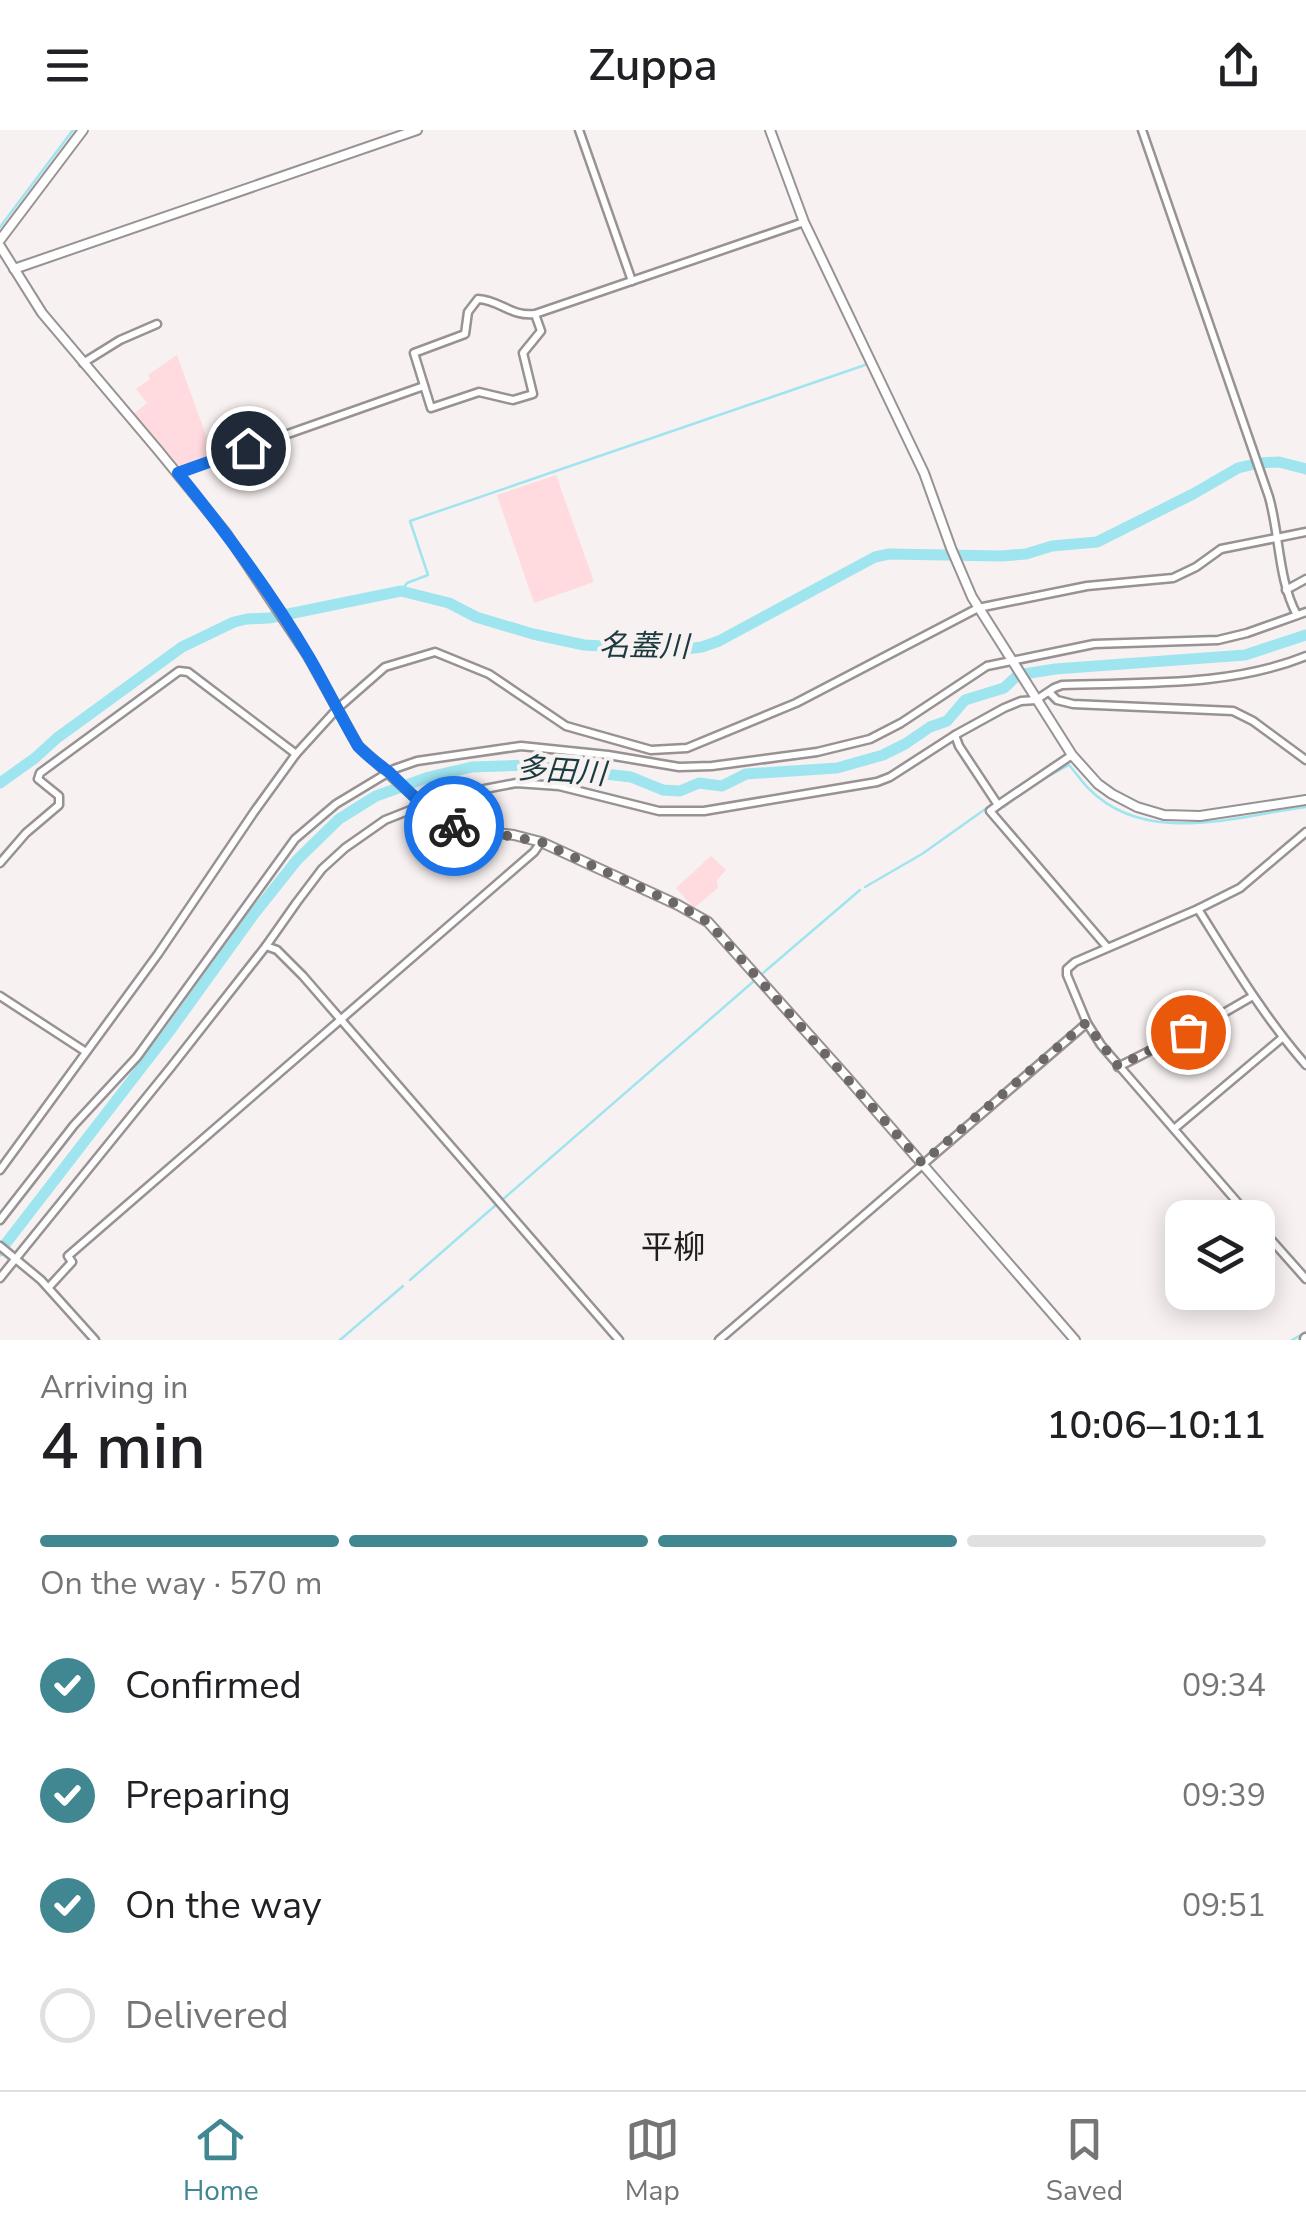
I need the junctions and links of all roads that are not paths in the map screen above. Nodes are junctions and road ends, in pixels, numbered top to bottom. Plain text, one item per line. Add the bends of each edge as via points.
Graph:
1 (83, 130) edge
2 (417, 130) edge
3 (579, 130) edge
4 (770, 130) edge
5 (1142, 130) edge
6 (804, 222) junction
7 (0, 243) edge
8 (12, 265) junction
9 (632, 281) junction
10 (535, 314) junction
11 (157, 324) dead end
12 (83, 363) junction
13 (424, 386) junction
14 (178, 473) junction
15 (1306, 532) edge
16 (1278, 537) junction
17 (1306, 580) edge
18 (1286, 590) junction
19 (978, 608) junction
20 (1306, 612) edge
21 (1296, 615) junction
22 (1306, 656) edge
23 (1013, 664) junction
24 (1049, 692) junction
25 (1035, 698) junction
26 (337, 708) junction
27 (955, 735) junction
28 (296, 754) junction
29 (1072, 755) junction
30 (1306, 760) edge
31 (391, 775) junction
32 (1306, 800) edge
33 (423, 804) junction
34 (998, 805) junction
35 (1306, 832) edge
36 (541, 842) junction
37 (0, 864) edge
38 (1198, 909) junction
39 (266, 946) junction
40 (1107, 947) junction
41 (0, 996) edge
42 (1252, 996) junction
43 (341, 1020) junction
44 (1086, 1023) junction
45 (1282, 1038) junction
46 (86, 1052) junction
47 (1306, 1065) edge
48 (1118, 1066) junction
49 (1174, 1128) junction
50 (922, 1163) junction
51 (0, 1170) edge
52 (1236, 1200) edge
53 (0, 1220) edge
54 (1275, 1244) edge
55 (0, 1246) edge
56 (15, 1258) junction
57 (0, 1278) edge
58 (1306, 1279) edge
59 (49, 1287) junction
60 (95, 1340) edge
61 (619, 1340) edge
62 (719, 1340) edge
63 (1075, 1340) edge

1 - 7 street
2 - 8 street
3 - 9 street
4 - 6 street
5 - 16 street
6 - 9 street
6 - 19 street via 918,460
7 - 8 street
8 - 12 street
9 - 10 street
10 - 13 street via 518,315 478,299 465,334 414,353
10 - 13 street via 541,330 522,357 533,394 512,400 479,392 434,408
11 - 12 street
12 - 14 street
13 - 14 street
14 - 26 street via 276,606
15 - 16 street
16 - 18 street
16 - 19 street via 1221,549 1173,578 1087,586
17 - 18 street
18 - 21 street
19 - 23 street
19 - 26 street via 796,703 687,748 651,750 566,726 489,674 435,652 385,668
20 - 21 street
21 - 23 street via 1218,640 1094,644
22 - 24 street via 1232,678
23 - 25 street
23 - 31 street via 987,666 870,739 817,752 679,767 520,746 417,762
24 - 25 street
24 - 30 street via 1073,704 1233,711
25 - 27 street
25 - 29 street
26 - 28 street
26 - 31 street via 358,746
27 - 33 street via 877,782 704,811 660,811 559,786 516,784
27 - 34 street
28 - 37 street via 179,671 40,773 59,805
28 - 46 street
29 - 32 street via 1112,794 1164,816
29 - 34 street
31 - 33 street
31 - 53 street via 336,804 295,840 136,1057
33 - 36 street via 463,830
33 - 39 street via 345,848
34 - 40 street via 990,811
35 - 38 street via 1240,888
36 - 43 street
36 - 50 street via 708,922
38 - 40 street
38 - 42 street
39 - 43 street
39 - 56 street
40 - 44 street via 1067,969
41 - 46 street
42 - 45 street
42 - 48 street
43 - 59 street via 68,1256 72,1262
43 - 61 street
44 - 48 street
44 - 50 street
45 - 47 street
45 - 49 street
46 - 51 street
48 - 49 street
49 - 52 street
50 - 62 street
50 - 63 street
54 - 58 street
55 - 56 street
56 - 57 street
56 - 59 street
59 - 60 street

